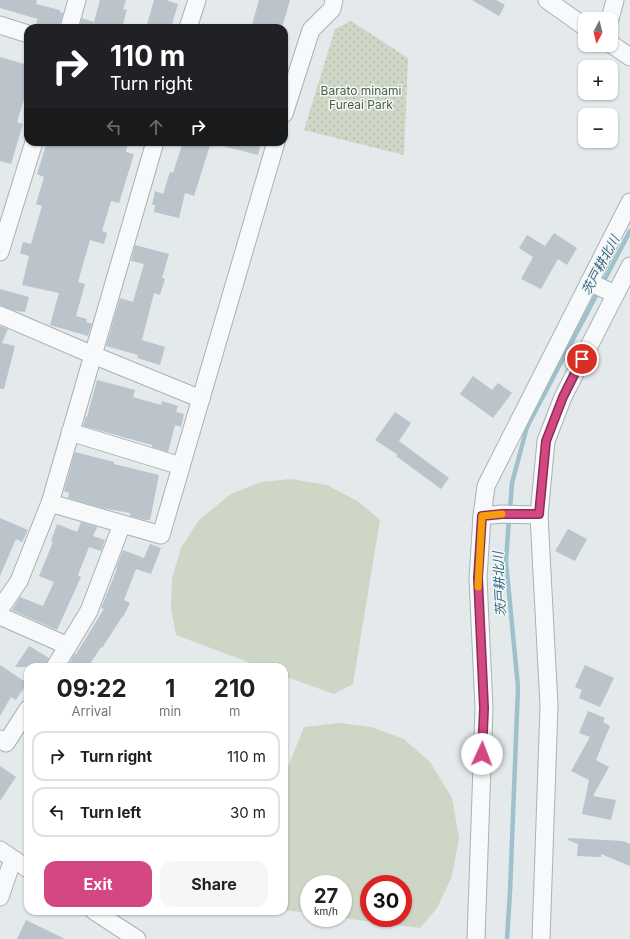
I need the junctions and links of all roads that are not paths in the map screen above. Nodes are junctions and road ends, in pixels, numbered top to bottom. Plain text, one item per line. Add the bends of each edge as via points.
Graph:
1 (77, 0) edge
2 (197, 0) edge
3 (334, 0) edge
4 (546, 0) edge
5 (616, 0) edge
6 (612, 12) edge
7 (578, 22) edge
8 (70, 24) edge
9 (189, 24) edge
10 (0, 25) edge
11 (24, 33) edge
12 (618, 49) edge
13 (630, 57) edge
14 (288, 99) edge
15 (33, 146) edge
16 (154, 146) edge
17 (275, 146) edge
18 (630, 202) edge
19 (0, 252) edge
20 (630, 266) edge
21 (602, 288) junction
22 (0, 315) edge
23 (93, 355) junction
24 (201, 399) junction
25 (70, 432) junction
26 (181, 466) junction
27 (50, 504) junction
28 (539, 514) junction
29 (482, 516) junction
30 (122, 524) junction
31 (0, 609) edge
32 (0, 616) edge
33 (68, 646) junction
34 (57, 663) edge
35 (24, 715) edge
36 (0, 739) edge
37 (7, 855) edge
38 (24, 866) edge
39 (0, 897) edge
40 (100, 915) edge
41 (137, 939) edge
42 (476, 939) edge
43 (541, 939) edge

1 - 8 street
2 - 9 street
3 - 14 street via 332,9 310,30
4 - 7 street
5 - 6 street
10 - 11 street
12 - 13 street
15 - 19 street
16 - 23 street
17 - 24 street
18 - 21 street
20 - 21 street
21 - 28 street via 546,441
21 - 29 street via 486,486
22 - 23 street
23 - 24 street
23 - 25 street
24 - 26 street
25 - 26 street
25 - 27 street
26 - 30 street via 161,535
27 - 30 street
27 - 31 street via 19,581
28 - 29 street
28 - 43 street via 549,706
29 - 42 street via 478,578 484,708
30 - 33 street via 90,611
32 - 33 street
33 - 34 street
35 - 36 street via 6,743
37 - 38 street
37 - 39 street
40 - 41 street

